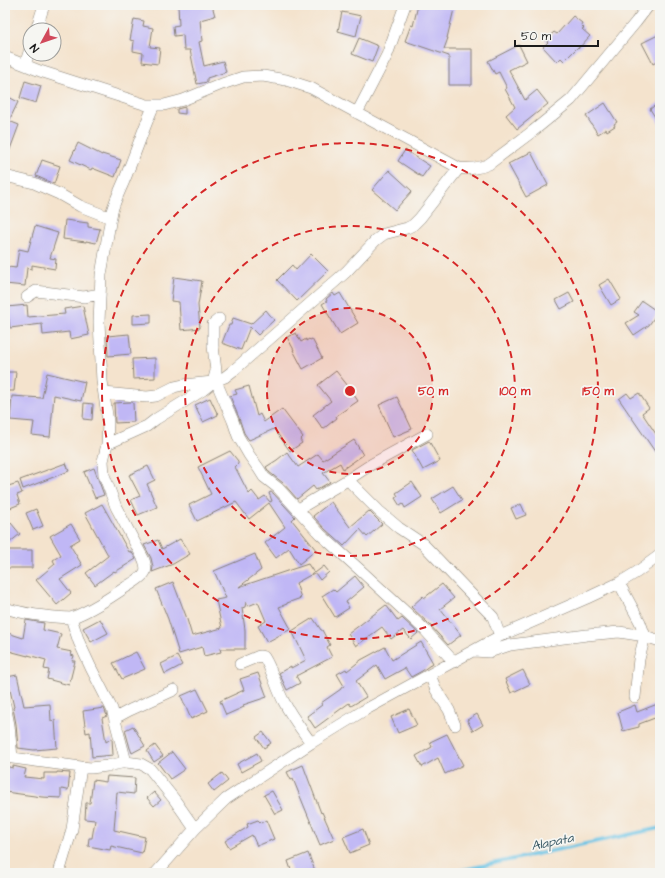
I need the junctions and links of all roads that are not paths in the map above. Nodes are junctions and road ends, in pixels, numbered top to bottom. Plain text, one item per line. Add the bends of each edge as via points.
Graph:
1 (44, 5) edge
2 (405, 5) edge
3 (649, 5) edge
4 (39, 22) edge
5 (5, 57) edge
6 (26, 62) edge
7 (25, 65) junction
8 (154, 105) junction
9 (357, 113) junction
10 (459, 168) junction
11 (5, 176) edge
12 (111, 218) junction
13 (100, 294) junction
14 (27, 297) dead end
15 (219, 319) dead end
16 (213, 382) junction
17 (104, 393) junction
18 (427, 434) dead end
19 (107, 444) junction
20 (349, 479) junction
21 (298, 510) junction
22 (660, 555) edge
23 (619, 583) junction
24 (5, 608) edge
25 (71, 618) junction
26 (500, 636) junction
27 (645, 636) junction
28 (660, 641) edge
29 (474, 651) junction
30 (454, 662) junction
31 (240, 664) dead end
32 (430, 675) junction
33 (174, 690) dead end
34 (635, 697) dead end
35 (5, 705) edge
36 (115, 718) junction
37 (454, 725) dead end
38 (311, 743) junction
39 (8, 757) edge
40 (126, 762) junction
41 (81, 768) junction
42 (195, 829) junction
43 (59, 873) edge
44 (156, 873) edge

1 - 4 street
2 - 9 street via 387,55
3 - 10 street via 571,100 489,164 482,168
5 - 7 street
6 - 7 street
7 - 8 street via 147,105
8 - 9 street via 183,100 243,77 263,76 311,88
8 - 12 street
9 - 10 street
10 - 16 street via 413,225 384,234 376,240 346,272 234,370
11 - 12 street via 34,183
12 - 13 street via 100,275
13 - 14 street via 84,297 36,291
13 - 17 street via 99,322
15 - 16 street via 212,324 216,372
16 - 17 street via 174,387 156,396 147,397
16 - 19 street via 147,426
16 - 21 street via 218,386 238,436 264,477
17 - 19 street via 108,422
18 - 20 street
19 - 25 street via 103,461 104,474 116,507 144,560 146,570 134,582
20 - 21 street
20 - 26 street via 379,511 423,544 493,617
21 - 30 street via 320,534 424,629
22 - 23 street
23 - 26 street
23 - 27 street
24 - 25 street via 38,616
25 - 36 street via 79,642
26 - 29 street
27 - 28 street
27 - 29 street via 619,632 510,645 489,652
27 - 34 street via 639,659
29 - 30 street
30 - 32 street
31 - 38 street via 259,656 264,657 284,704
32 - 37 street
32 - 38 street
33 - 36 street
35 - 39 street via 9,725
36 - 40 street
38 - 42 street via 226,799
39 - 41 street
40 - 41 street
40 - 42 street via 141,764 150,769
41 - 43 street via 72,829
42 - 44 street

